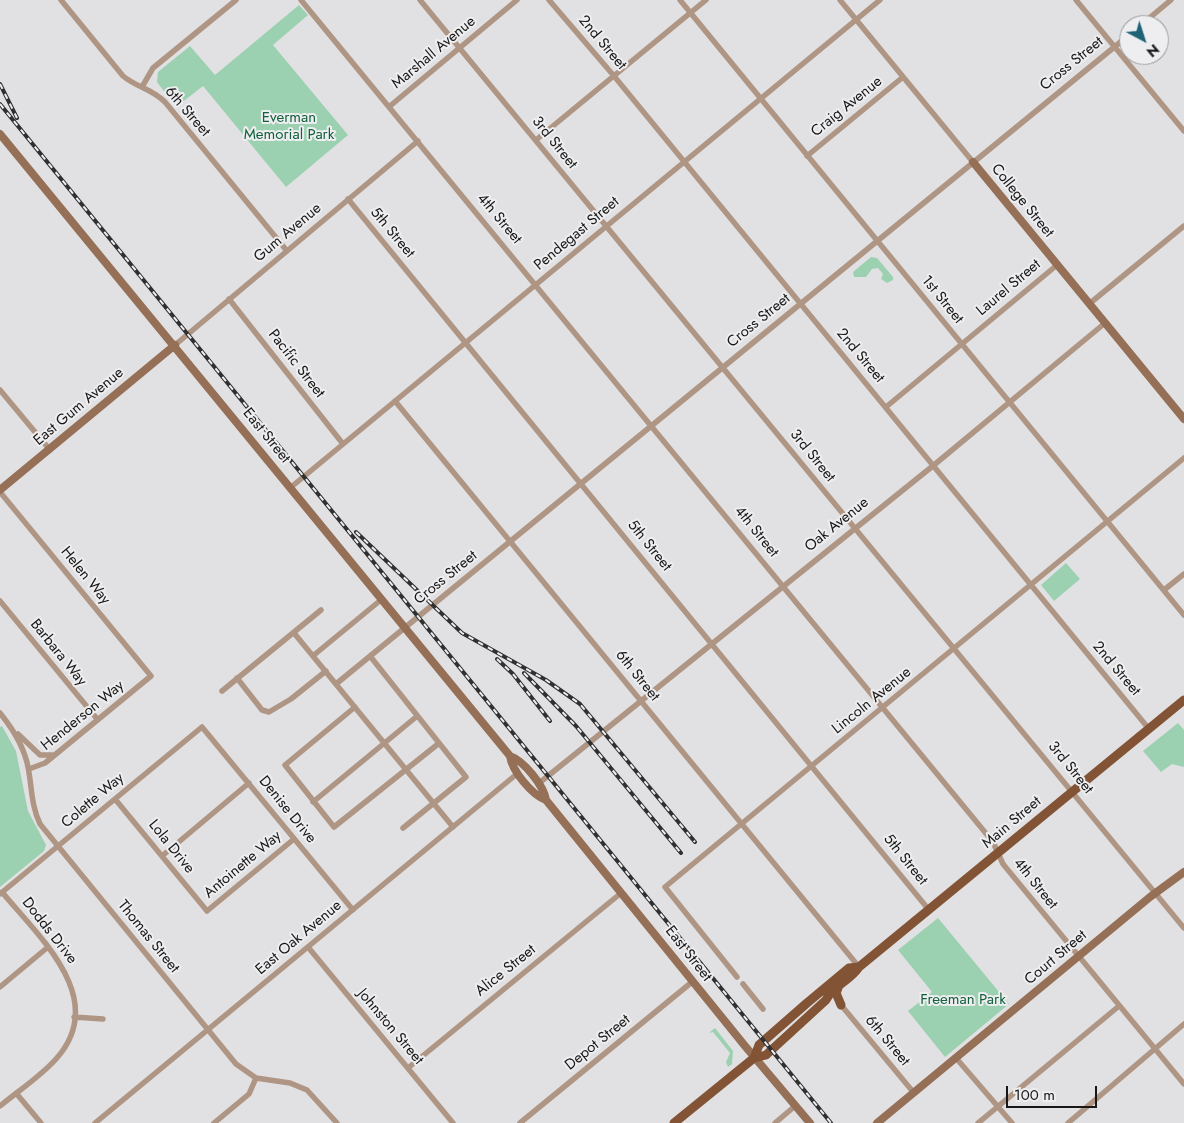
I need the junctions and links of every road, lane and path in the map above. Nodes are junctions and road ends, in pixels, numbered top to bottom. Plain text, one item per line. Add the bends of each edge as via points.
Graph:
1 (61, 0) edge
2 (236, 0) edge
3 (301, 0) edge
4 (420, 0) edge
5 (517, 0) edge
6 (549, 0) edge
7 (680, 0) edge
8 (706, 0) edge
9 (840, 0) edge
10 (880, 0) edge
11 (1076, 0) edge
12 (1171, 0) edge
13 (691, 13) junction
14 (1153, 15) edge
15 (856, 20) junction
16 (1119, 43) edge
17 (1115, 46) junction
18 (460, 48) junction
19 (614, 76) junction
20 (903, 77) junction
21 (142, 87) junction
22 (761, 98) junction
23 (390, 106) junction
24 (1184, 131) edge
25 (0, 134) edge
26 (536, 140) junction
27 (418, 141) junction
28 (807, 156) junction
29 (684, 162) junction
30 (973, 162) junction
31 (348, 200) junction
32 (606, 226) junction
33 (1184, 226) edge
34 (877, 241) junction
35 (287, 251) junction
36 (1057, 265) junction
37 (536, 284) junction
38 (229, 299) junction
39 (800, 303) junction
40 (1089, 304) junction
41 (1105, 323) junction
42 (466, 342) junction
43 (962, 344) junction
44 (174, 345) junction
45 (722, 366) junction
46 (0, 390) edge
47 (395, 401) junction
48 (1010, 402) junction
49 (886, 407) junction
50 (1184, 419) edge
51 (652, 424) junction
52 (343, 444) junction
53 (50, 450) junction
54 (1184, 458) edge
55 (934, 465) junction
56 (581, 483) junction
57 (290, 488) junction
58 (0, 491) edge
59 (1107, 521) junction
60 (855, 527) junction
61 (510, 541) junction
62 (1184, 574) edge
63 (1032, 584) junction
64 (783, 585) junction
65 (1164, 590) junction
66 (382, 599) junction
67 (0, 601) edge
68 (321, 610) dead end
69 (1184, 615) edge
70 (405, 627) junction
71 (294, 633) junction
72 (711, 643) junction
73 (955, 648) junction
74 (314, 655) junction
75 (370, 656) junction
76 (326, 671) junction
77 (151, 676) joint
78 (237, 678) junction
79 (336, 684) junction
80 (222, 691) dead end
81 (640, 700) junction
82 (1184, 700) edge
83 (355, 706) junction
84 (883, 708) junction
85 (0, 712) edge
86 (416, 717) junction
87 (98, 720) junction
88 (202, 727) joint
89 (1149, 728) junction
90 (13, 730) junction
91 (384, 743) junction
92 (438, 744) junction
93 (57, 754) junction
94 (510, 756) junction
95 (812, 766) junction
96 (28, 768) junction
97 (406, 770) junction
98 (518, 773) junction
99 (249, 783) junction
100 (538, 784) junction
101 (1072, 791) junction
102 (115, 799) junction
103 (546, 800) junction
104 (313, 802) junction
105 (435, 802) junction
106 (742, 824) junction
107 (454, 827) junction
108 (403, 828) dead end
109 (294, 839) junction
110 (58, 846) junction
111 (998, 853) junction
112 (162, 856) junction
113 (1184, 872) edge
114 (1, 893) edge
115 (621, 893) junction
116 (1156, 894) junction
117 (353, 910) junction
118 (929, 910) junction
119 (207, 911) joint
120 (1184, 928) edge
121 (48, 947) junction
122 (308, 947) junction
123 (1079, 957) junction
124 (860, 966) junction
125 (738, 977) dead end
126 (692, 982) junction
127 (743, 984) dead end
128 (0, 987) edge
129 (838, 988) junction
130 (826, 1000) junction
131 (841, 1005) junction
132 (1119, 1006) junction
133 (763, 1009) dead end
134 (74, 1017) junction
135 (103, 1019) dead end
136 (1184, 1024) edge
137 (208, 1030) junction
138 (1155, 1049) junction
139 (754, 1058) junction
140 (956, 1058) junction
141 (408, 1068) junction
142 (256, 1078) junction
143 (1184, 1084) edge
144 (16, 1093) junction
145 (914, 1093) junction
146 (0, 1106) edge
147 (795, 1106) junction
148 (998, 1106) junction
149 (335, 1120) edge
150 (41, 1123) edge
151 (95, 1123) edge
152 (214, 1123) edge
153 (326, 1123) edge
154 (453, 1123) edge
155 (520, 1123) edge
156 (674, 1123) edge
157 (775, 1123) edge
158 (810, 1123) edge
159 (877, 1123) edge
160 (978, 1123) edge
161 (1012, 1123) edge
162 (1068, 1123) edge

1 - 21 street, 6th Street via 123,76
2 - 21 street via 153,68
3 - 23 street, 4th Street
4 - 18 street, 3rd Street
5 - 18 street, Marshall Avenue
6 - 19 street, 2nd Street
7 - 13 street, 1st Street
8 - 13 street
9 - 15 street, College Street
10 - 15 street, Pendegast Street
11 - 17 street
12 - 14 street
13 - 19 street
13 - 22 street, 1st Street
15 - 20 street, College Street
15 - 22 street, Pendegast Street
16 - 17 street, Cross Street
17 - 24 street
17 - 30 street, Cross Street
18 - 23 street, Marshall Avenue
18 - 26 street, 3rd Street
19 - 26 street
19 - 29 street, 2nd Street
20 - 28 street, Craig Avenue
20 - 30 street, College Street
21 - 35 street, 6th Street via 158,94
22 - 28 street, 1st Street
22 - 29 street, Pendegast Street
23 - 27 street, 4th Street
25 - 44 main road, East Street
26 - 32 street, 3rd Street
27 - 31 street, Gum Avenue
27 - 37 street, 4th Street
28 - 34 street, 1st Street
29 - 32 street, Pendegast Street
29 - 39 street, 2nd Street
30 - 34 street, Cross Street
30 - 36 main road, College Street
31 - 35 street, Gum Avenue
31 - 42 street, 5th Street
32 - 37 street, Pendegast Street
32 - 45 street, 3rd Street
33 - 40 street
34 - 39 street, Cross Street
34 - 43 street, 1st Street
35 - 38 street, Gum Avenue
36 - 40 main road, College Street
36 - 43 street, Laurel Street
37 - 42 street, Pendegast Street
37 - 51 street, 4th Street
38 - 44 street, Gum Avenue
38 - 52 street, Pacific Street
39 - 45 street, Cross Street
39 - 49 street, 2nd Street
40 - 41 main road, College Street
41 - 48 street, Oak Avenue
41 - 50 main road, College Street
42 - 47 street, Pendegast Street
42 - 56 street, 5th Street
43 - 48 street, 1st Street
43 - 49 street, Laurel Street
44 - 53 main road, East Gum Avenue
44 - 57 main road, East Street
45 - 51 street, Cross Street
45 - 60 street, 3rd Street
46 - 53 street
47 - 52 street, Pendegast Street
47 - 61 street, 6th Street
48 - 55 street, Oak Avenue
48 - 59 street, 1st Street
49 - 55 street, 2nd Street
51 - 56 street, Cross Street
51 - 64 street, 4th Street
52 - 57 street, Pendegast Street
53 - 58 main road, East Gum Avenue
54 - 59 street, Lincoln Avenue
55 - 60 street, Oak Avenue
55 - 63 street, 2nd Street
56 - 61 street, Cross Street
56 - 72 street, 5th Street
57 - 66 main road, East Street
58 - 77 street, Helen Way
59 - 63 street, Lincoln Avenue
59 - 65 street, 1st Street
60 - 64 street, Oak Avenue
60 - 73 street, 3rd Street
61 - 70 street, Cross Street
61 - 81 street, 6th Street
62 - 65 street
63 - 73 street, Lincoln Avenue
63 - 89 street, 2nd Street
64 - 72 street, Oak Avenue
64 - 84 street, 4th Street
65 - 69 street, 1st Street
66 - 70 main road, East Street
66 - 74 street
67 - 87 street, Barbara Way
68 - 71 street
70 - 75 street, Cross Street
70 - 94 main road, East Street
71 - 74 street
71 - 78 street
72 - 81 street, Oak Avenue
72 - 95 street, 5th Street
73 - 84 street, Lincoln Avenue
73 - 101 street, 3rd Street
74 - 76 street
75 - 79 street, Cross Street
75 - 86 street via 414,709
76 - 78 street via 269,712 262,710
76 - 79 street
77 - 87 street, Henderson Way
78 - 80 street
79 - 83 street
81 - 100 street, Oak Avenue
81 - 106 street, 6th Street
82 - 89 main road, Main Street
83 - 91 street
83 - 104 street via 286,763 286,768
84 - 95 street, Lincoln Avenue
84 - 111 street, 4th Street via 993,842
85 - 90 street, Thomas Street
86 - 91 street
86 - 92 street
87 - 93 street, Henderson Way
88 - 99 street, Denise Drive
88 - 102 street, Colette Way
89 - 101 main road, Main Street
90 - 93 street via 40,755
90 - 96 street, Thomas Street
91 - 97 street
91 - 104 street
92 - 97 street
92 - 105 street via 466,777
93 - 96 street, Henderson Way via 45,763
94 - 98 main road, East Street via 511,764
94 - 100 main road, East Street via 517,759
95 - 106 street, Lincoln Avenue
95 - 118 street, 5th Street
96 - 110 street, Thomas Street via 36,816
97 - 104 street via 334,827
97 - 105 street
98 - 103 main road, East Street via 539,798
98 - 107 street, East Oak Avenue
99 - 109 street, Denise Drive
99 - 112 street
100 - 103 main road, East Street
101 - 111 main road, Main Street
101 - 116 street, 3rd Street
102 - 110 street, Colette Way
102 - 112 street, Lola Drive
103 - 115 main road, East Street
105 - 107 street
105 - 108 street
106 - 124 street, 6th Street
106 - 125 street, Lincoln Avenue via 664,887
107 - 117 street, East Oak Avenue
109 - 117 street, Denise Drive
109 - 119 street, Antoinette Way
110 - 114 street, Colette Way
110 - 137 street, Thomas Street
111 - 118 main road, Main Street
111 - 123 street, 4th Street via 1003,864
112 - 119 street, Lola Drive
113 - 116 main road, Court Street
114 - 121 street, Dodds Drive
115 - 126 main road, East Street
115 - 141 street, Alice Street
116 - 120 street, 3rd Street
116 - 123 main road, Court Street
117 - 122 street, East Oak Avenue
118 - 124 main road, Main Street
121 - 128 street
121 - 134 street, Dodds Drive via 62,965 72,988
122 - 137 street, East Oak Avenue
122 - 141 street, Johnston Street
123 - 132 street, 4th Street
123 - 140 main road, Court Street
124 - 129 main road, Main Street
124 - 139 main road, Main Street via 849,968 807,1003 759,1045
126 - 139 main road, East Street
126 - 155 street, Depot Street
127 - 133 street
129 - 130 main road, Main Street
129 - 131 main road via 836,993
130 - 131 main road via 831,999
130 - 139 main road, Main Street via 766,1055
131 - 145 street, 6th Street
132 - 138 street, 4th Street
132 - 148 street
134 - 135 street
134 - 144 street, Dodds Drive via 68,1040 55,1060
136 - 138 street
137 - 142 street, Thomas Street via 236,1064
137 - 151 street, East Oak Avenue
138 - 143 street, 4th Street
138 - 162 street
139 - 147 main road, East Street
139 - 156 main road
140 - 145 main road, Court Street
140 - 148 street
141 - 154 street, Johnston Street
142 - 149 street, Thomas Street via 290,1083 306,1090
142 - 152 street via 249,1094
144 - 146 street, Dodds Drive
144 - 150 street
145 - 159 main road, Court Street
147 - 157 street
147 - 158 main road, East Street
148 - 160 street
148 - 161 street
149 - 153 street

